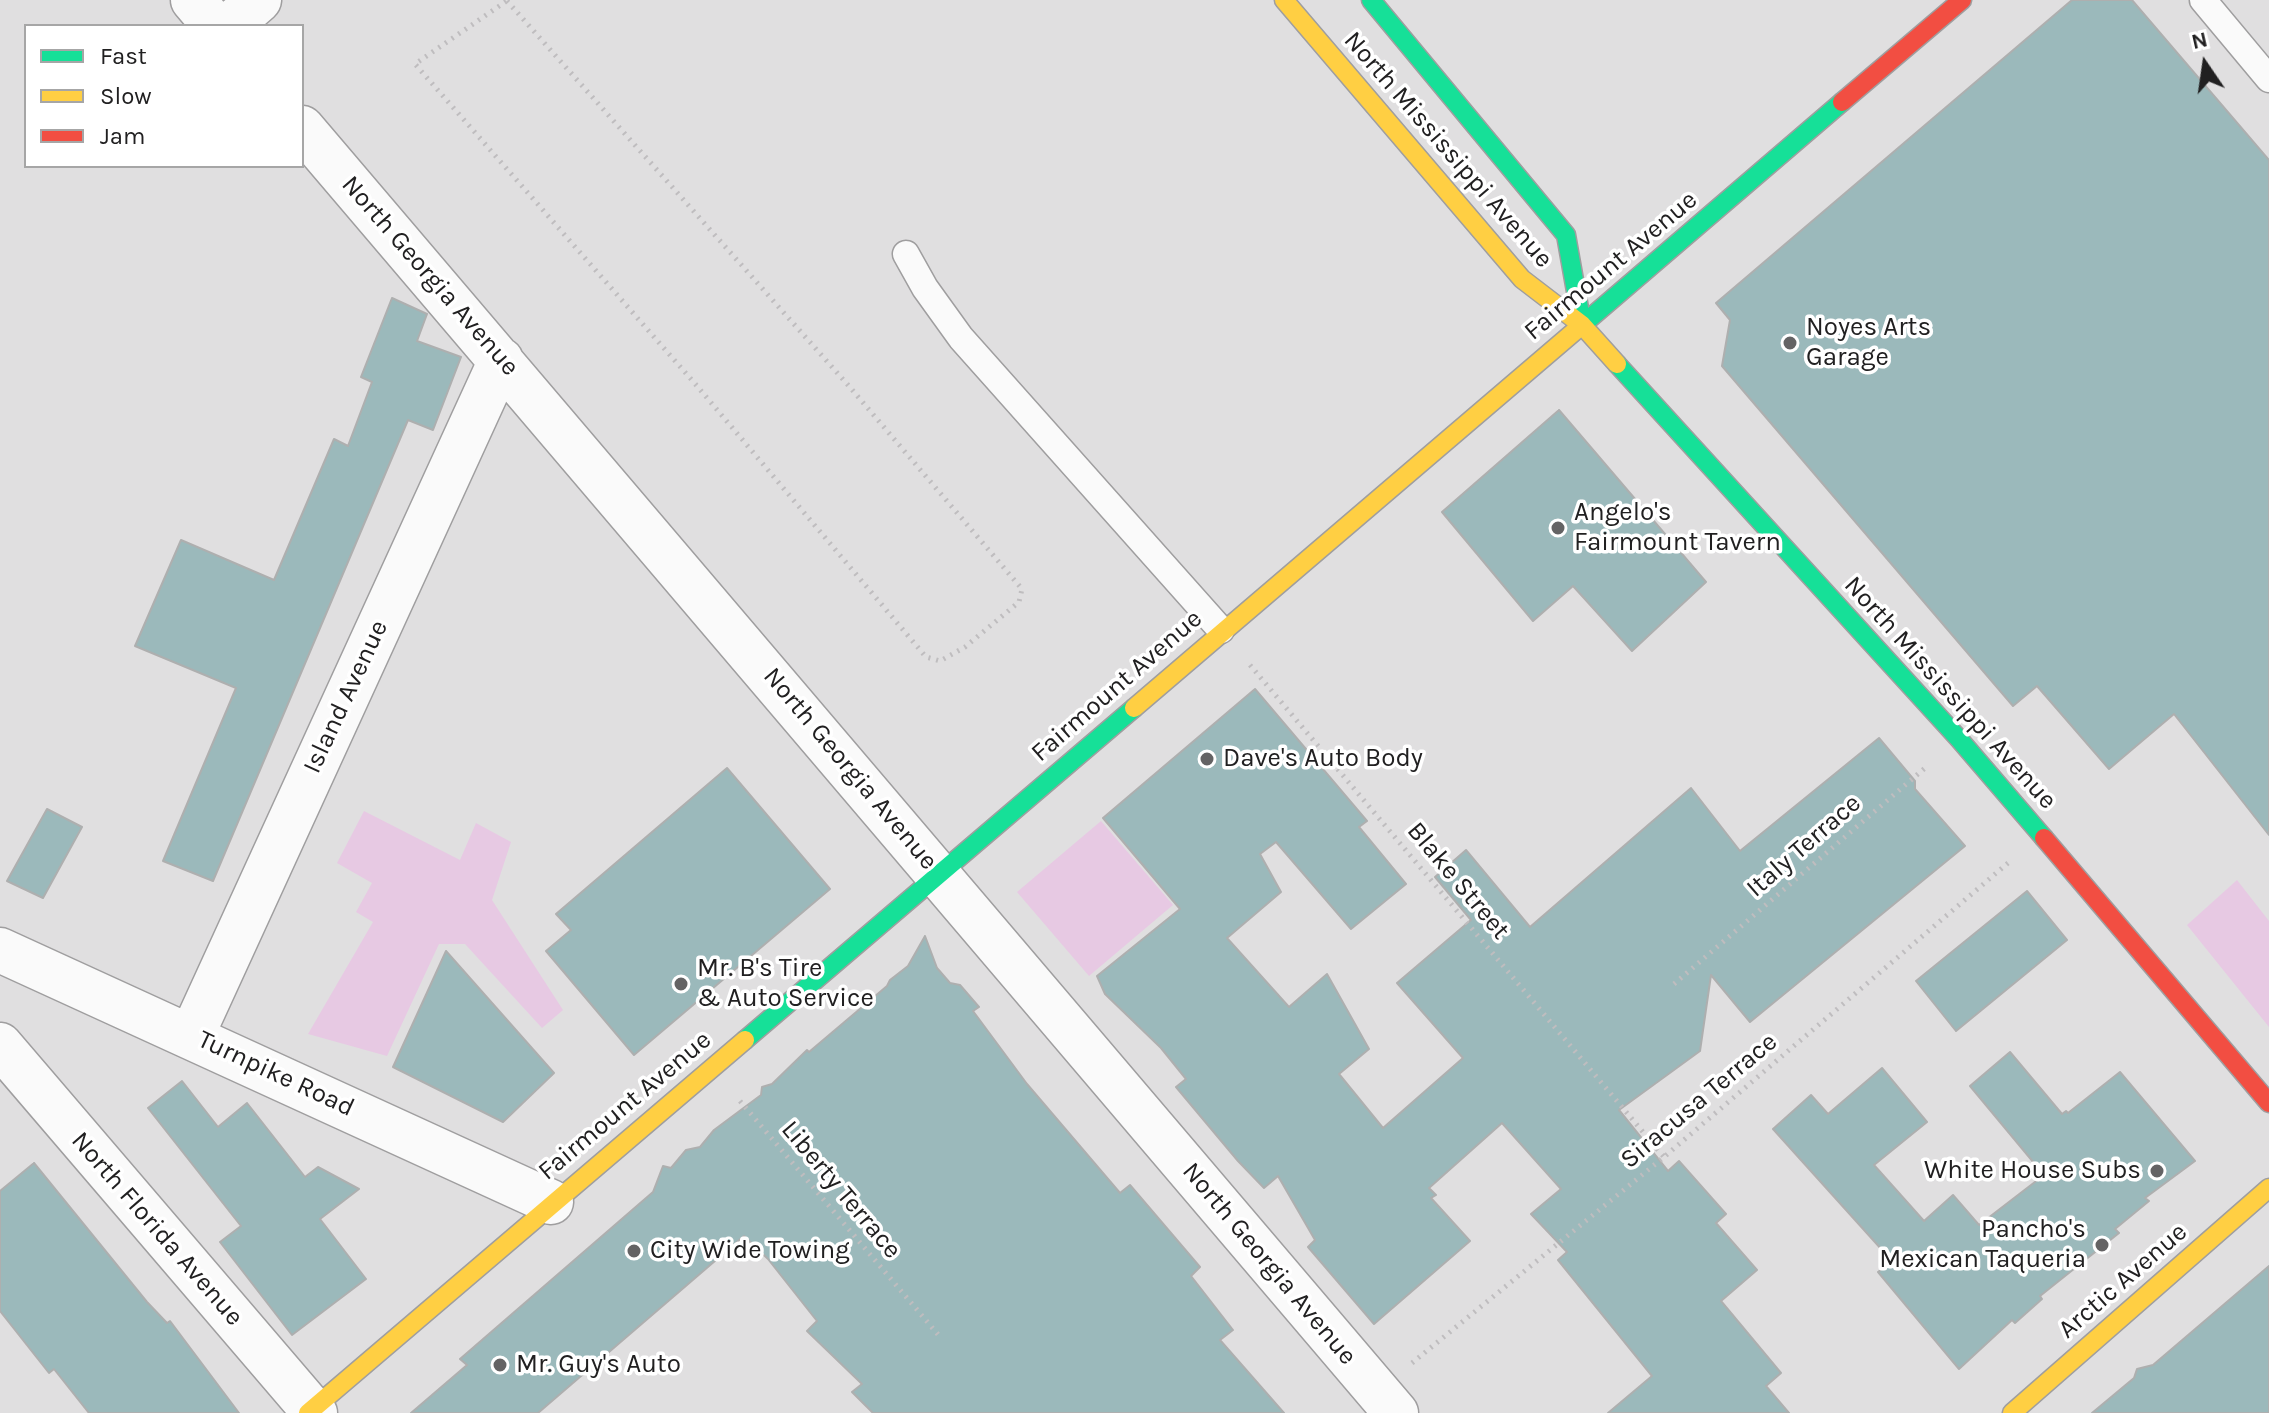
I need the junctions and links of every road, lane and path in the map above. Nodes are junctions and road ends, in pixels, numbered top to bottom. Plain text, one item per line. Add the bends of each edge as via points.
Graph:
1 (193, 0) edge
2 (259, 0) edge
3 (507, 0) edge
4 (1284, 0) edge
5 (1371, 0) edge
6 (1962, 0) edge
7 (2203, 0) edge
8 (213, 24) edge
9 (231, 24) edge
10 (2269, 79) edge
11 (304, 130) edge
12 (906, 254) dead end
13 (1582, 325) junction
14 (501, 360) junction
15 (1221, 630) junction
16 (1959, 739) junction
17 (2041, 834) junction
18 (940, 874) junction
19 (0, 950) edge
20 (1674, 984) dead end
21 (192, 1035) junction
22 (0, 1045) edge
23 (711, 1067) junction
24 (2269, 1103) edge
25 (1664, 1157) junction
26 (2269, 1188) edge
27 (551, 1202) junction
28 (941, 1338) dead end
29 (1387, 1402) edge
30 (311, 1412) edge
31 (2012, 1413) edge

1 - 8 street
2 - 9 street
3 - 3 path via 415,64 926,657 940,661 965,647 1019,602 1022,589
4 - 13 main road, North Mississippi Avenue via 1522,279
5 - 13 main road, North Mississippi Avenue via 1566,235
6 - 13 main road, Fairmount Avenue
7 - 10 lane
11 - 14 street, North Georgia Avenue
12 - 15 lane via 961,338
13 - 15 main road, Fairmount Avenue
13 - 16 main road, North Mississippi Avenue
14 - 18 street, North Georgia Avenue
14 - 21 street, Island Avenue
15 - 18 main road, Fairmount Avenue
15 - 25 path, Blake Street
16 - 17 main road, North Mississippi Avenue
16 - 20 path, Italy Terrace
17 - 24 main road, North Mississippi Avenue
17 - 25 path, Siracusa Terrace
18 - 23 main road, Fairmount Avenue
18 - 29 street, North Georgia Avenue
19 - 21 street, Turnpike Road
21 - 27 street, Turnpike Road
22 - 30 street, North Florida Avenue
23 - 27 main road, Fairmount Avenue
23 - 28 path, Liberty Terrace
25 - 29 path, Siracusa Terrace
26 - 31 main road, Arctic Avenue
27 - 30 main road, Fairmount Avenue

